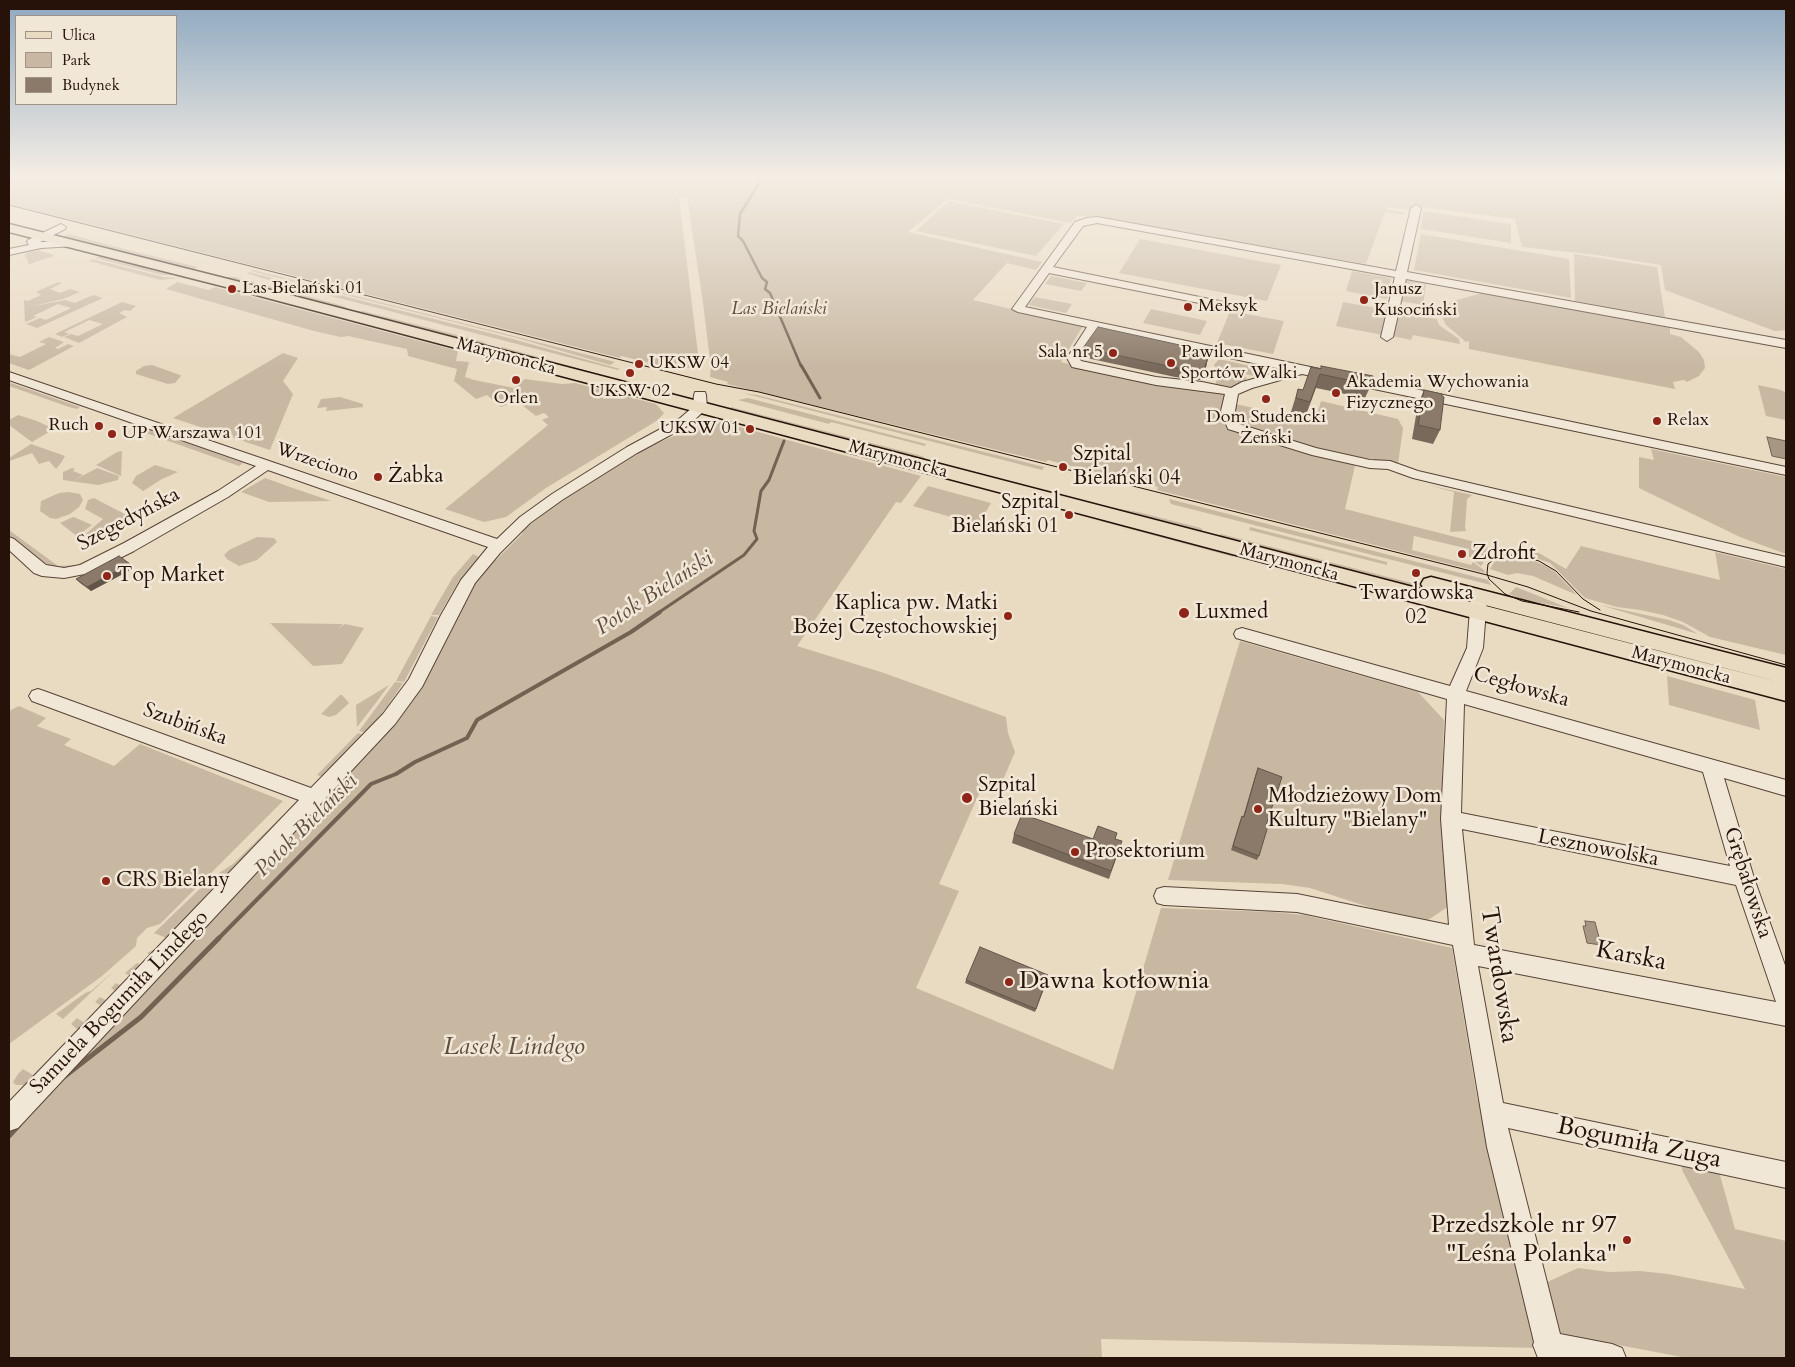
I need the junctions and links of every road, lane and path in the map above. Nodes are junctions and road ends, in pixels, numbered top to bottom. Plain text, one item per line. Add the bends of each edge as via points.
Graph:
1 (32, 242) edge
2 (62, 242) edge
3 (115, 242) edge
4 (1066, 242) edge
5 (1216, 242) edge
6 (1408, 242) edge
7 (71, 244) junction
8 (10, 252) edge
9 (1046, 269) junction
10 (230, 273) junction
11 (1400, 274) junction
12 (216, 280) junction
13 (358, 306) junction
14 (1230, 306) dead end
15 (344, 314) junction
16 (1095, 325) junction
17 (1388, 337) dead end
18 (1786, 344) edge
19 (491, 347) junction
20 (1302, 370) junction
21 (9, 376) edge
22 (1232, 392) junction
23 (696, 403) junction
24 (267, 466) junction
25 (1786, 471) edge
26 (1043, 498) junction
27 (1089, 500) junction
28 (9, 542) edge
29 (499, 545) junction
30 (1786, 562) edge
31 (1478, 605) junction
32 (1242, 634) dead end
33 (1786, 676) edge
34 (1456, 693) junction
35 (1786, 693) edge
36 (38, 696) dead end
37 (1711, 766) junction
38 (1786, 788) edge
39 (315, 798) junction
40 (1451, 820) junction
41 (1744, 878) junction
42 (1164, 896) dead end
43 (1463, 945) junction
44 (1786, 998) edge
45 (1786, 1015) edge
46 (1493, 1113) junction
47 (9, 1119) edge
48 (1786, 1175) edge
49 (1550, 1352) edge
50 (1612, 1358) edge

1 - 8 street
2 - 7 main road, Marymoncka
3 - 10 main road, Marymoncka
4 - 9 street
5 - 11 street
6 - 11 street
7 - 8 street via 41,245
7 - 12 main road, Marymoncka
9 - 14 street
9 - 16 street via 1018,309
10 - 12 main road
10 - 13 main road, Marymoncka
11 - 17 street
11 - 18 street
12 - 15 main road, Marymoncka
13 - 15 main road
13 - 19 main road, Marymoncka
15 - 19 main road, Marymoncka
16 - 20 street
16 - 22 street via 1073,358 1076,364 1156,381
19 - 23 main road, Marymoncka via 634,380
20 - 22 street
20 - 25 street
21 - 24 street, Wrzeciono
22 - 30 street via 1228,410 1233,426 1303,448 1370,464 1390,465 1413,474
23 - 26 main road, Marymoncka
23 - 27 main road, Marymoncka
23 - 29 street, Samuela Bogumiła Lindego via 684,422 632,450 542,507
24 - 28 street, Szegedyńska via 129,547 84,569 54,573 40,569
24 - 29 street, Wrzeciono
26 - 27 main road, Marymoncka
26 - 27 main road via 1056,493
27 - 31 main road, Marymoncka
29 - 39 street, Samuela Bogumiła Lindego via 469,580 400,706
31 - 33 main road, Marymoncka
31 - 34 street, Twardowska via 1475,648
31 - 35 main road, Marymoncka
32 - 34 street, Cegłowska
34 - 37 street, Cegłowska
34 - 40 street, Twardowska
36 - 39 street, Szubińska
37 - 38 street, Cegłowska
37 - 41 street, Grębałowska
39 - 47 street, Samuela Bogumiła Lindego
40 - 41 street, Lesznowolska
40 - 43 street, Twardowska
41 - 44 street, Grębałowska
42 - 43 street, Karska via 1297,903
43 - 45 street, Karska
43 - 46 street, Twardowska
46 - 48 street, Bogumiła Zuga
46 - 49 street, Twardowska
49 - 50 street

